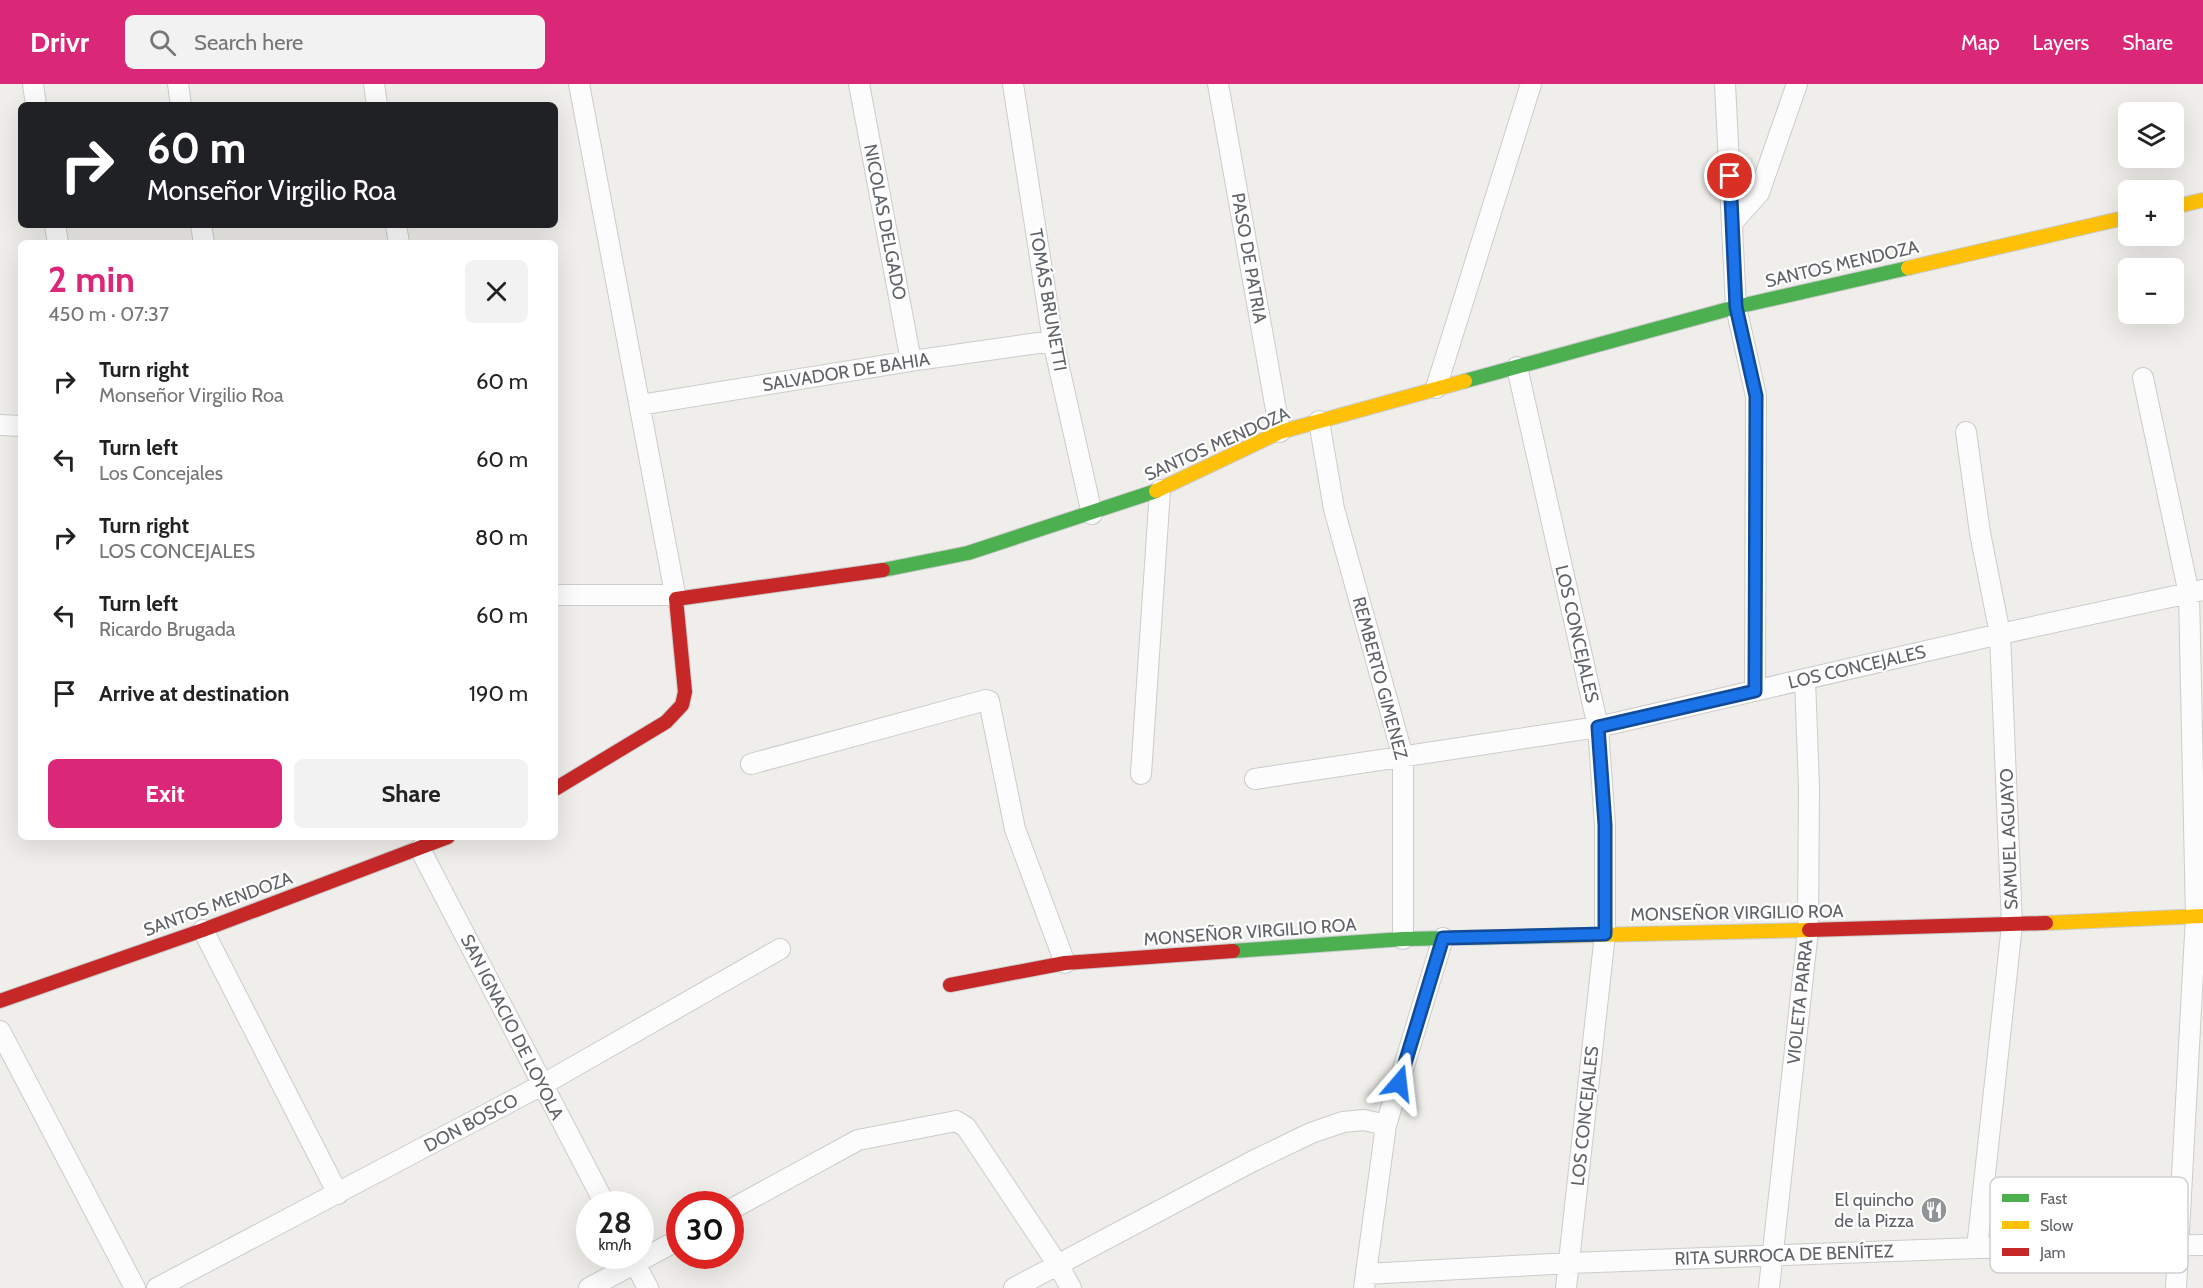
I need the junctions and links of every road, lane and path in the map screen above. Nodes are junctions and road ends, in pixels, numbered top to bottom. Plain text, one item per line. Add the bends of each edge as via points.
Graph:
1 (33, 84) edge
2 (178, 84) edge
3 (374, 84) edge
4 (579, 84) edge
5 (859, 84) edge
6 (1013, 84) edge
7 (1218, 84) edge
8 (1531, 84) edge
9 (1725, 84) edge
10 (1797, 84) edge
11 (36, 102) edge
12 (181, 102) edge
13 (377, 102) edge
14 (2203, 200) edge
15 (2184, 205) edge
16 (2118, 219) edge
17 (1732, 223) junction
18 (1736, 307) junction
19 (1053, 341) junction
20 (911, 361) junction
21 (1517, 367) junction
22 (2144, 378) dead end
23 (1436, 388) junction
24 (640, 405) junction
25 (1318, 421) junction
26 (0, 425) edge
27 (18, 426) edge
28 (1280, 432) junction
29 (1966, 432) dead end
30 (1160, 490) junction
31 (1092, 514) junction
32 (2196, 592) edge
33 (558, 595) edge
34 (676, 597) junction
35 (2000, 634) junction
36 (1805, 679) junction
37 (1755, 691) junction
38 (1598, 727) junction
39 (1403, 757) junction
40 (751, 764) dead end
41 (1141, 774) dead end
42 (1254, 779) dead end
43 (558, 787) edge
44 (441, 840) edge
45 (420, 849) junction
46 (2199, 916) edge
47 (2012, 925) junction
48 (203, 930) junction
49 (1808, 930) junction
50 (1605, 934) junction
51 (1443, 938) junction
52 (1403, 939) junction
53 (780, 949) dead end
54 (1065, 963) junction
55 (950, 985) dead end
56 (0, 1001) edge
57 (0, 1031) edge
58 (542, 1085) junction
59 (1386, 1125) junction
60 (2184, 1177) edge
61 (598, 1191) edge
62 (338, 1194) junction
63 (744, 1202) edge
64 (2203, 1245) edge
65 (2188, 1246) edge
66 (1977, 1248) junction
67 (1990, 1248) edge
68 (1773, 1255) junction
69 (1570, 1263) junction
70 (1058, 1264) junction
71 (618, 1269) edge
72 (638, 1269) edge
73 (2177, 1273) edge
74 (1365, 1281) edge
75 (135, 1288) edge
76 (157, 1288) edge
77 (589, 1288) edge
78 (648, 1288) edge
79 (1014, 1288) edge
80 (1071, 1288) edge
81 (1566, 1288) edge
82 (1769, 1288) edge
83 (2176, 1288) edge

1 - 11 street
2 - 12 street
3 - 13 street
4 - 24 street
5 - 20 street, NICOLAS DELGADO
6 - 19 street, TOMÁS BRUNETTI
7 - 28 street, PASO DE PATRIA
8 - 23 street
9 - 17 street
10 - 17 street via 1759,193
14 - 15 street
16 - 18 street, SANTOS MENDOZA
17 - 18 street
18 - 21 street, SANTOS MENDOZA
18 - 37 street via 1756,396
19 - 20 street, SALVADOR DE BAHIA
19 - 31 street, TOMÁS BRUNETTI
20 - 24 street, SALVADOR DE BAHIA
21 - 23 street, SANTOS MENDOZA
21 - 38 street, LOS CONCEJALES
22 - 32 street
23 - 25 street, SANTOS MENDOZA
24 - 34 street
25 - 28 street, SANTOS MENDOZA
25 - 39 street, REMBERTO GIMENEZ via 1334,509
26 - 27 street
28 - 30 street, SANTOS MENDOZA
29 - 35 street, SAMUEL AGUAYO
30 - 31 street, SANTOS MENDOZA
30 - 41 street
31 - 34 street, SANTOS MENDOZA via 968,553 894,569
32 - 35 street, LOS CONCEJALES
32 - 46 street
33 - 34 street
34 - 43 street via 685,692 682,705 666,722
35 - 36 street, LOS CONCEJALES
35 - 47 street, SAMUEL AGUAYO
36 - 37 street, LOS CONCEJALES
36 - 49 street, VIOLETA PARRA
37 - 38 street, LOS CONCEJALES
38 - 39 street, LOS CONCEJALES
38 - 50 street, LOS CONCEJALES via 1605,825
39 - 42 street, LOS CONCEJALES
39 - 52 street, REMBERTO GIMENEZ
40 - 54 street via 988,701 1015,830
44 - 45 street, SANTOS MENDOZA
45 - 48 street, SANTOS MENDOZA
45 - 58 street, SAN IGNACIO DE LOYOLA
46 - 47 street, MONSEÑOR VIRGILIO ROA
46 - 60 street
47 - 49 street, MONSEÑOR VIRGILIO ROA
47 - 66 street, SAMUEL AGUAYO
48 - 56 street, SANTOS MENDOZA
48 - 62 street
49 - 50 street, MONSEÑOR VIRGILIO ROA
49 - 68 street, VIOLETA PARRA
50 - 51 street, MONSEÑOR VIRGILIO ROA
50 - 69 street, LOS CONCEJALES
51 - 52 street, MONSEÑOR VIRGILIO ROA
51 - 59 street
52 - 54 street, MONSEÑOR VIRGILIO ROA
53 - 58 street, DON BOSCO
54 - 55 street, MONSEÑOR VIRGILIO ROA
57 - 75 street
58 - 61 street, SAN IGNACIO DE LOYOLA
58 - 62 street, DON BOSCO
59 - 70 street via 1364,1120 1343,1122 1311,1133
59 - 74 street
62 - 76 street, DON BOSCO
63 - 70 street via 858,1140 956,1121 966,1126
64 - 65 street, RITA SURROCA DE BENÍTEZ
66 - 67 street, RITA SURROCA DE BENÍTEZ
66 - 68 street, RITA SURROCA DE BENÍTEZ
68 - 69 street, RITA SURROCA DE BENÍTEZ
68 - 82 street, VIOLETA PARRA
69 - 74 street, RITA SURROCA DE BENÍTEZ
69 - 81 street, LOS CONCEJALES
70 - 79 street
70 - 80 street
71 - 77 street
72 - 78 street
73 - 83 street

